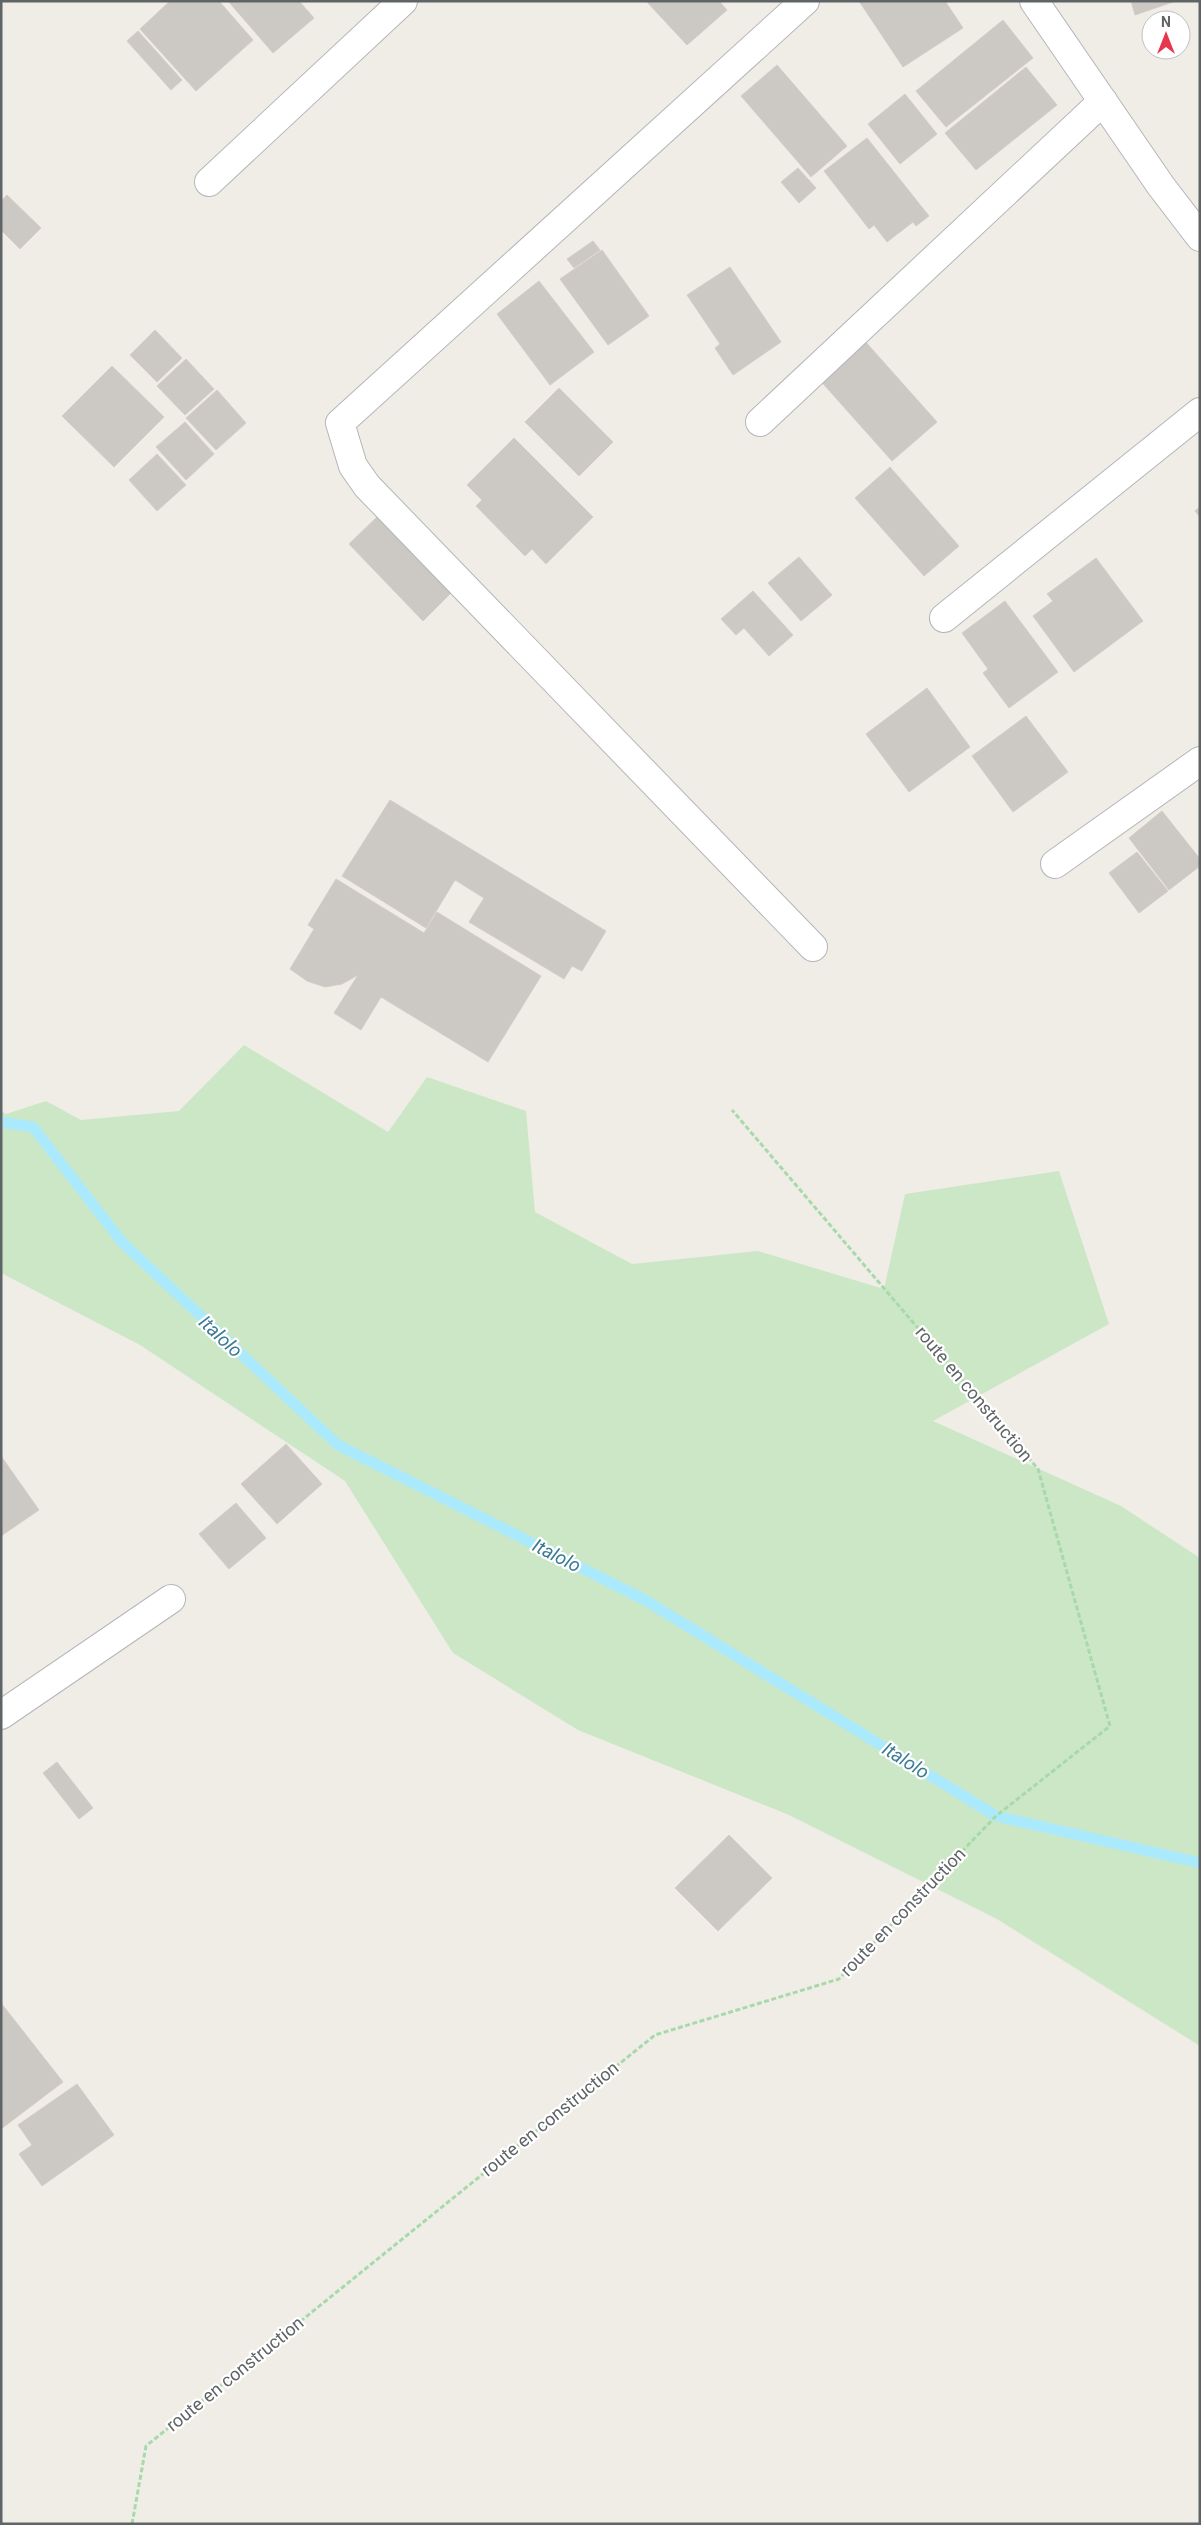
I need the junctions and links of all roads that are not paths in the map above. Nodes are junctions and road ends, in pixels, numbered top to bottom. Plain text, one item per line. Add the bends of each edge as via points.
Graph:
1 (404, 1) edge
2 (805, 1) edge
3 (1034, 1) edge
4 (1103, 101) junction
5 (208, 182) dead end
6 (1200, 237) edge
7 (1200, 412) edge
8 (760, 422) dead end
9 (944, 618) dead end
10 (1200, 760) edge
11 (1055, 864) dead end
12 (813, 947) dead end
13 (171, 1599) dead end
14 (1, 1715) edge

1 - 5 street
2 - 12 street via 340,423 353,466 368,486
3 - 4 street
4 - 6 street
4 - 8 street
7 - 9 street
10 - 11 street
13 - 14 street

